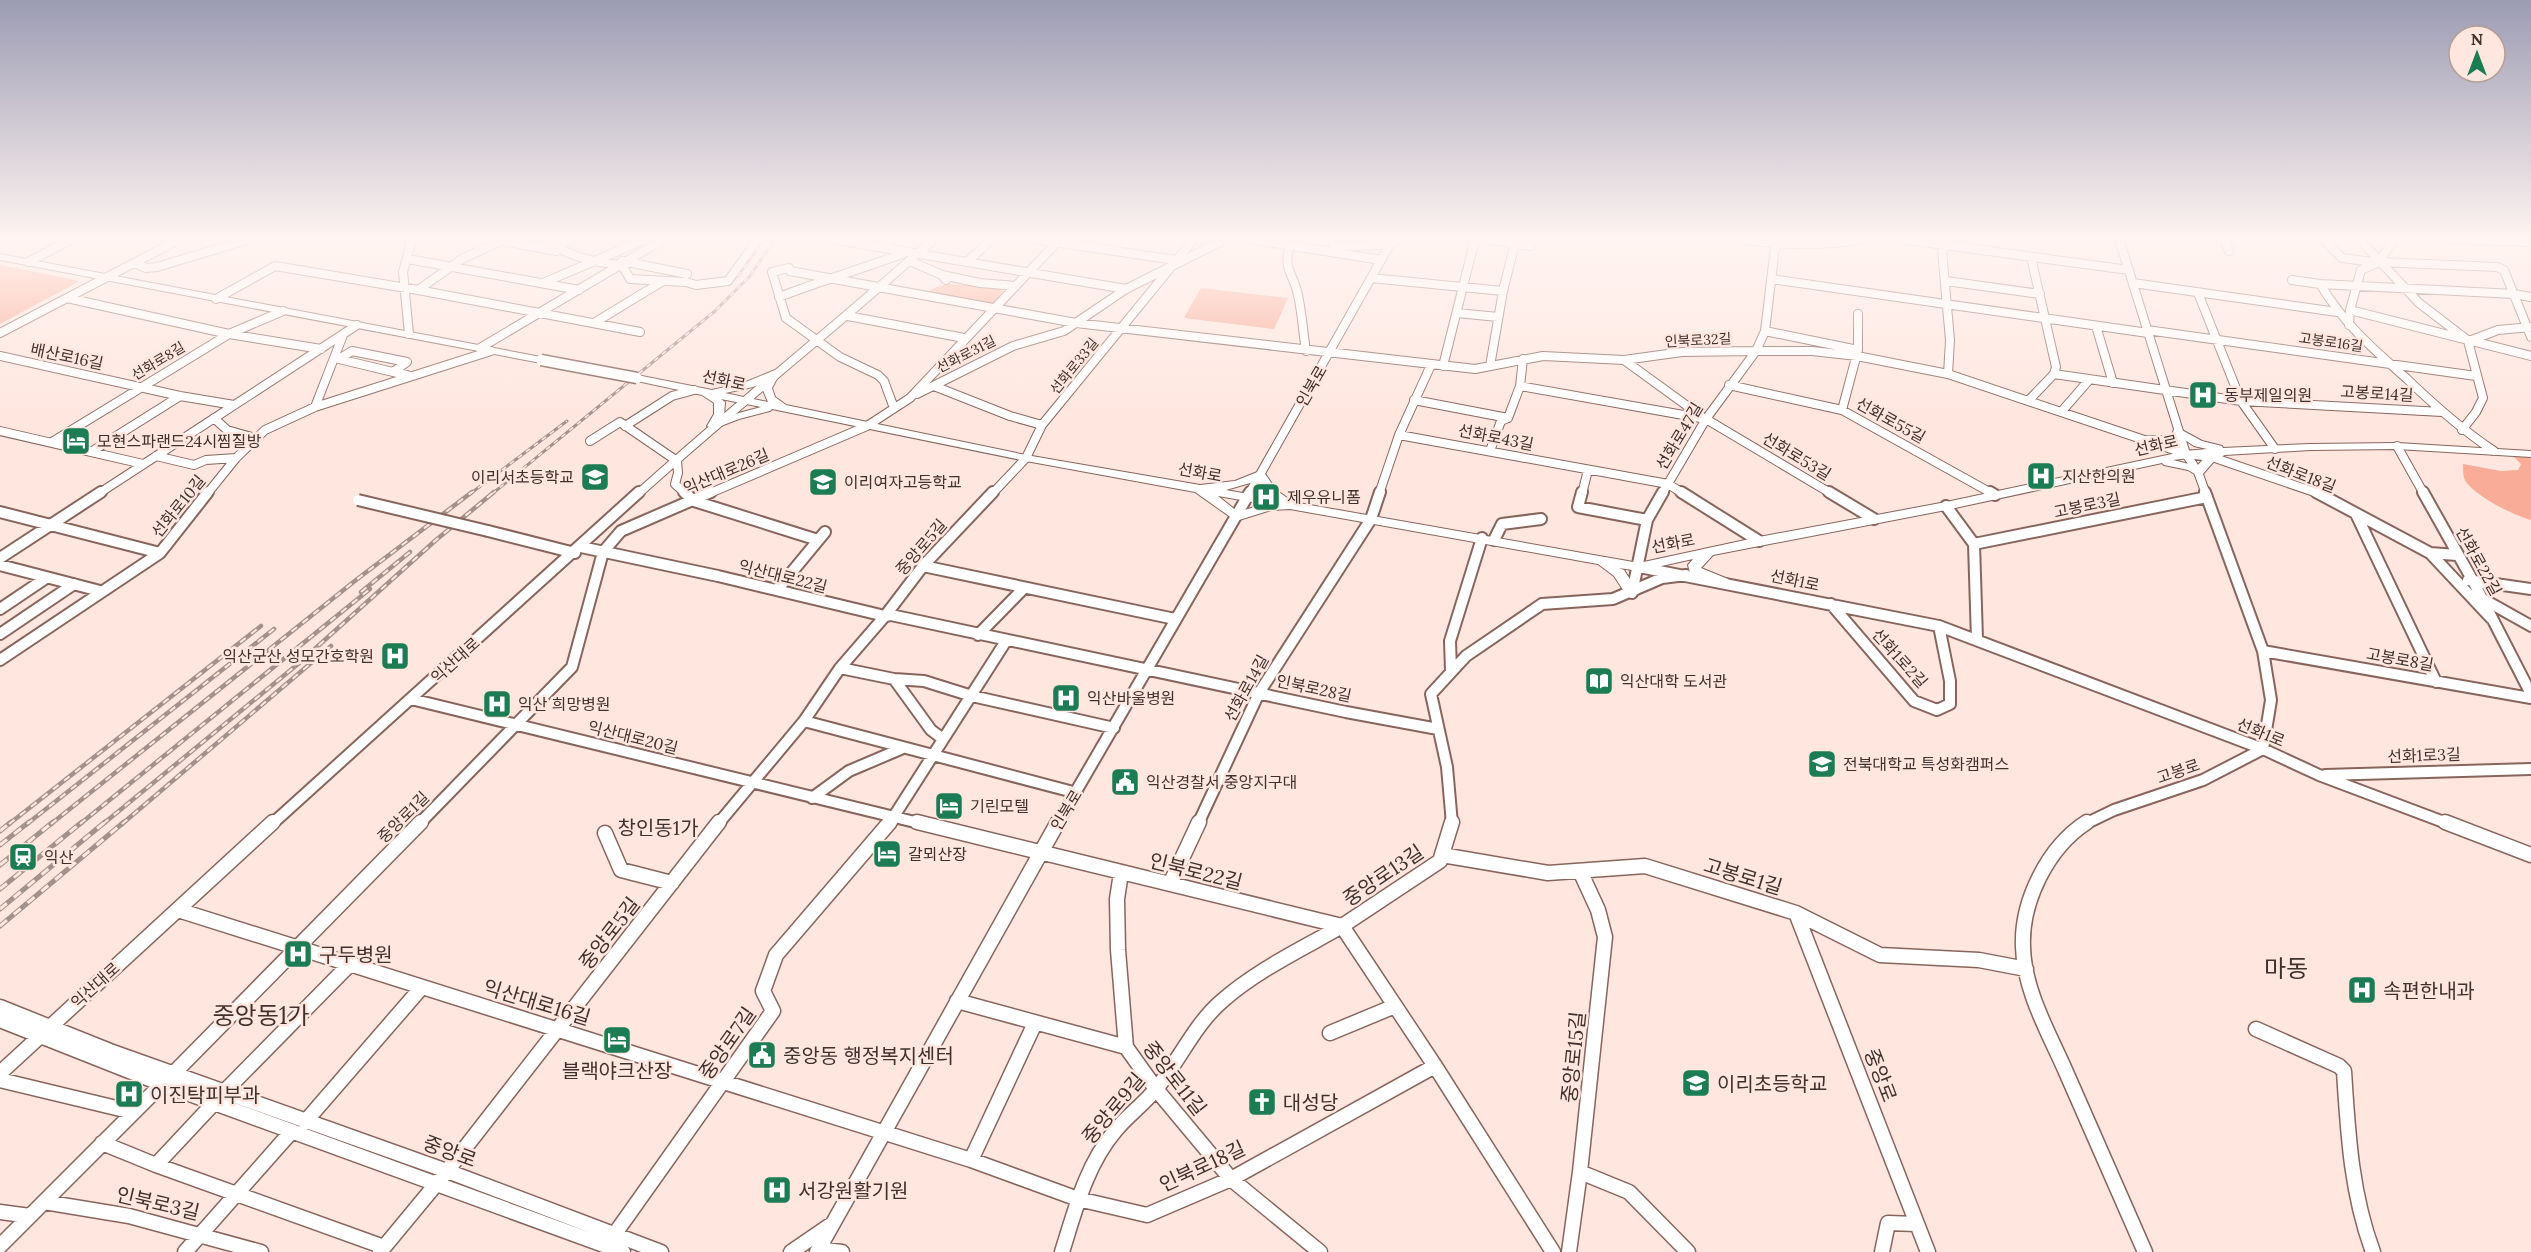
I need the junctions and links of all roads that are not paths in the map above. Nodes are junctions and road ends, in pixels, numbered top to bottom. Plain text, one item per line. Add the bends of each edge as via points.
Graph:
1 (208, 297) edge
2 (219, 297) edge
3 (405, 297) edge
4 (457, 297) edge
5 (566, 297) edge
6 (635, 297) edge
7 (779, 297) edge
8 (869, 297) edge
9 (937, 297) edge
10 (1005, 297) edge
11 (1113, 297) edge
12 (1146, 297) edge
13 (1299, 297) edge
14 (1361, 297) edge
15 (1460, 297) edge
16 (1502, 297) edge
17 (1769, 297) edge
18 (1901, 297) edge
19 (1947, 297) edge
20 (2041, 297) edge
21 (2137, 297) edge
22 (2200, 297) edge
23 (2236, 297) edge
24 (2328, 297) edge
25 (2354, 297) edge
26 (2414, 297) edge
27 (2516, 297) edge
28 (67, 298) joint
29 (216, 299) junction
30 (1948, 304) junction
31 (994, 308) junction
32 (2350, 310) junction
33 (283, 311) junction
34 (2337, 312) junction
35 (540, 313) junction
36 (1457, 313) junction
37 (1858, 314) dead end
38 (848, 316) junction
39 (1498, 317) junction
40 (2046, 319) junction
41 (594, 323) junction
42 (1076, 323) junction
43 (357, 325) junction
44 (2349, 325) junction
45 (2096, 326) junction
46 (2529, 327) edge
47 (1121, 328) junction
48 (1765, 331) junction
49 (640, 332) dead end
50 (2148, 332) junction
51 (0, 333) edge
52 (229, 334) junction
53 (409, 334) junction
54 (343, 335) junction
55 (2531, 337) edge
56 (964, 338) junction
57 (817, 339) junction
58 (2217, 340) junction
59 (2468, 341) junction
60 (321, 349) junction
61 (485, 350) junction
62 (1306, 351) junction
63 (1756, 351) junction
64 (1858, 353) junction
65 (1330, 354) junction
66 (0, 356) edge
67 (2531, 356) edge
68 (1523, 359) junction
69 (1624, 360) junction
70 (2389, 363) junction
71 (1431, 365) junction
72 (1443, 366) junction
73 (1490, 366) junction
74 (393, 372) junction
75 (775, 373) junction
76 (1948, 374) junction
77 (2054, 374) junction
78 (408, 375) junction
79 (2476, 376) junction
80 (2089, 380) junction
81 (2113, 383) junction
82 (1729, 385) junction
83 (934, 386) junction
84 (1520, 386) junction
85 (141, 388) junction
86 (2167, 390) junction
87 (699, 391) junction
88 (180, 396) junction
89 (910, 398) junction
90 (1414, 400) junction
91 (2029, 400) junction
92 (744, 401) junction
93 (2241, 401) junction
94 (234, 405) junction
95 (315, 407) junction
96 (783, 408) junction
97 (894, 408) junction
98 (1842, 410) junction
99 (2062, 411) junction
100 (2442, 412) junction
101 (214, 418) junction
102 (1508, 418) junction
103 (1706, 419) junction
104 (1042, 425) junction
105 (626, 426) junction
106 (713, 426) junction
107 (867, 426) junction
108 (2462, 430) junction
109 (0, 431) edge
110 (2178, 431) junction
111 (1399, 435) junction
112 (255, 438) junction
113 (2146, 439) junction
114 (590, 441) dead end
115 (52, 442) junction
116 (2397, 446) junction
117 (2275, 449) junction
118 (1490, 451) junction
119 (2240, 451) junction
120 (2494, 451) junction
121 (91, 452) junction
122 (2186, 454) junction
123 (2531, 454) edge
124 (156, 456) junction
125 (2212, 457) junction
126 (236, 458) junction
127 (1026, 458) junction
128 (678, 460) junction
129 (2158, 462) junction
130 (143, 464) junction
131 (1588, 470) junction
132 (2198, 472) junction
133 (1260, 475) junction
134 (1668, 484) junction
135 (1199, 489) junction
136 (1995, 495) junction
137 (1247, 497) junction
138 (2207, 497) junction
139 (358, 500) dead end
140 (694, 501) junction
141 (1290, 505) junction
142 (1946, 506) junction
143 (0, 512) edge
144 (2356, 514) junction
145 (1236, 517) junction
146 (1371, 519) junction
147 (1541, 519) dead end
148 (1874, 519) junction
149 (1647, 520) junction
150 (51, 525) junction
151 (596, 534) junction
152 (1488, 539) junction
153 (1759, 541) junction
154 (1974, 544) junction
155 (578, 550) junction
156 (160, 552) junction
157 (603, 552) junction
158 (1708, 553) junction
159 (2430, 553) junction
160 (2457, 555) junction
161 (0, 558) edge
162 (1588, 558) junction
163 (0, 565) edge
164 (923, 566) junction
165 (1639, 567) junction
166 (1686, 575) junction
167 (46, 578) junction
168 (2453, 578) junction
169 (2473, 581) junction
170 (1723, 582) junction
171 (74, 584) junction
172 (1024, 588) junction
173 (2531, 589) edge
174 (777, 590) junction
175 (100, 591) junction
176 (1632, 593) junction
177 (2483, 599) junction
178 (1831, 604) junction
179 (0, 609) edge
180 (885, 616) junction
181 (2491, 618) junction
182 (1175, 619) junction
183 (1939, 626) junction
184 (2531, 626) edge
185 (0, 634) edge
186 (978, 634) junction
187 (1977, 639) junction
188 (1006, 641) junction
189 (2263, 651) junction
190 (0, 660) edge
191 (840, 668) junction
192 (1148, 668) junction
193 (1451, 671) junction
194 (894, 679) junction
195 (2436, 682) junction
196 (1259, 693) junction
197 (972, 696) junction
198 (2531, 696) edge
199 (411, 699) junction
200 (804, 721) junction
201 (516, 726) junction
202 (1114, 728) junction
203 (1438, 729) junction
204 (943, 739) junction
205 (903, 748) junction
206 (2263, 749) junction
207 (931, 755) junction
208 (2531, 769) edge
209 (2319, 775) junction
210 (753, 784) junction
211 (1077, 793) junction
212 (812, 798) junction
213 (894, 818) junction
214 (605, 833) dead end
215 (1040, 854) junction
216 (1442, 855) junction
217 (2531, 855) edge
218 (1580, 871) junction
219 (1121, 873) junction
220 (672, 883) junction
221 (1170, 884) junction
222 (178, 909) junction
223 (1796, 913) junction
224 (1342, 926) junction
225 (297, 946) junction
226 (351, 963) junction
227 (2026, 969) junction
228 (422, 987) junction
229 (957, 1001) junction
230 (1395, 1006) junction
231 (0, 1007) edge
232 (0, 1020) edge
233 (1035, 1023) junction
234 (50, 1026) junction
235 (557, 1029) junction
236 (2256, 1029) dead end
237 (1330, 1033) dead end
238 (38, 1037) junction
239 (1126, 1047) junction
240 (1435, 1065) junction
241 (0, 1073) edge
242 (167, 1079) junction
243 (0, 1080) edge
244 (724, 1081) junction
245 (1156, 1089) junction
246 (220, 1096) junction
247 (133, 1112) junction
248 (298, 1126) junction
249 (884, 1132) junction
250 (102, 1143) junction
251 (972, 1160) junction
252 (156, 1165) junction
253 (1580, 1172) junction
254 (442, 1177) junction
255 (1231, 1179) junction
256 (237, 1193) junction
257 (1078, 1199) junction
258 (44, 1202) junction
259 (0, 1212) edge
260 (30, 1216) junction
261 (831, 1224) junction
262 (1916, 1224) junction
263 (201, 1234) junction
264 (607, 1244) edge
265 (0, 1246) edge
266 (382, 1250) edge
267 (822, 1251) edge
268 (184, 1252) edge
269 (261, 1252) edge
270 (623, 1252) edge
271 (661, 1252) edge
272 (791, 1252) edge
273 (842, 1252) edge
274 (1062, 1252) edge
275 (1320, 1252) edge
276 (1553, 1252) edge
277 (1569, 1252) edge
278 (1688, 1252) edge
279 (1882, 1252) edge
280 (1928, 1252) edge
281 (2145, 1252) edge
282 (2373, 1252) edge

1 - 29 main road
2 - 29 street
3 - 53 street
4 - 35 street
5 - 35 street, 선화로10길
6 - 41 street
7 - 57 street via 786,318
8 - 38 street, 익산대로
9 - 31 street, 인북로32길
10 - 31 street
11 - 42 street, 선화로31길
12 - 47 street, 선화로33길
13 - 62 street
14 - 65 street, 인북로
15 - 36 street
16 - 39 street
17 - 48 street, 선화로47길
18 - 30 street, 고봉로16길
19 - 30 street
20 - 40 street
21 - 50 street
22 - 58 street
23 - 34 street
24 - 34 street
25 - 32 street
26 - 59 street
27 - 46 street
28 - 51 street
28 - 52 street
29 - 33 main road
30 - 40 street, 고봉로16길
30 - 76 street
31 - 42 street, 인북로32길
31 - 56 street
32 - 44 street
32 - 59 street
33 - 43 main road
33 - 52 street, 선화로8길
34 - 44 street
35 - 41 street
35 - 61 street, 선화로10길
36 - 39 street
36 - 72 street
37 - 64 street
38 - 56 street
38 - 57 street, 익산대로
39 - 73 street
40 - 45 street, 고봉로16길
40 - 77 street
41 - 49 street
42 - 47 street, 인북로32길
42 - 83 street, 선화로31길 via 1064,331 1013,346
43 - 53 main road
43 - 54 street
44 - 70 street
45 - 50 street, 고봉로16길
45 - 81 street
46 - 55 street
46 - 59 street via 2498,330
47 - 62 street, 인북로32길
47 - 104 street, 선화로33길
48 - 63 street, 선화로47길
48 - 64 street
50 - 58 street, 고봉로16길
50 - 86 street
52 - 60 street
52 - 85 street, 선화로8길
53 - 61 main road
54 - 60 street
54 - 95 street
56 - 89 street
57 - 75 street, 익산대로
57 - 97 street via 840,357 878,375
58 - 70 street, 고봉로16길
58 - 93 street
59 - 67 street
59 - 79 street
60 - 94 street
61 - 78 street, 선화로10길
61 - 87 main road, 선화로, bridge
62 - 65 street, 인북로32길
63 - 64 street, 인북로32길
63 - 69 street, 인북로32길 via 1682,352
63 - 82 street, 선화로47길
64 - 76 street, 인북로32길
64 - 98 street
65 - 71 street, 인북로32길
65 - 133 street, 인북로
66 - 85 street, 배산로16길
68 - 69 street, 인북로32길 via 1543,356
68 - 73 street, 인북로32길
68 - 84 street
69 - 103 street, 선화로53길
70 - 79 street, 고봉로16길
70 - 100 street
71 - 72 street, 인북로32길
71 - 90 street, 선화로14길
72 - 73 street, 인북로32길
74 - 74 street via 407,362 352,351 339,359
74 - 78 street
75 - 87 main road via 749,385
75 - 92 street, 익산대로
75 - 96 main road via 767,388 770,398
76 - 91 street, 인북로32길
77 - 80 street, 고봉로14길
77 - 91 street
78 - 95 street, 선화로10길
79 - 108 street via 2483,398
80 - 81 street, 고봉로14길
80 - 99 street
81 - 86 street, 고봉로14길
82 - 98 street, 선화로55길
82 - 103 street, 선화로47길
83 - 89 street, 선화로31길
83 - 104 street
84 - 102 street
84 - 103 street, 선화로53길
85 - 88 street, 배산로16길
85 - 115 street, 선화로8길
86 - 93 street, 고봉로14길
86 - 110 street
87 - 92 main road, 선화로
87 - 105 street via 672,396
87 - 106 main road via 719,402 720,414
88 - 94 street, 배산로16길
88 - 121 street
89 - 97 street, 익산대로26길
90 - 102 street
90 - 111 street, 선화로14길
91 - 99 street, 인북로32길
92 - 96 main road, 선화로
92 - 106 street, 익산대로
93 - 100 street, 고봉로14길
93 - 117 street
94 - 101 street
95 - 112 street, 선화로10길
96 - 106 main road via 758,409
96 - 107 main road, 선화로
97 - 107 street, 익산대로26길
98 - 136 street, 선화로55길
99 - 113 street, 인북로32길
100 - 108 street
101 - 112 street via 227,430
101 - 124 street
102 - 118 street via 1501,421
103 - 134 street, 선화로47길
103 - 148 street, 선화로53길
104 - 127 street, 선화로33길
105 - 114 street via 620,422
105 - 128 street
106 - 128 street, 익산대로
107 - 127 main road, 선화로
107 - 140 street, 익산대로26길
108 - 120 street
109 - 115 street
110 - 113 main road via 2177,437 2163,441
110 - 119 main road via 2198,444
110 - 122 street
111 - 118 street, 선화로43길
111 - 146 street, 선화로14길
112 - 126 street, 선화로10길
113 - 122 street, 인북로32길
113 - 129 main road via 2163,448 2165,452
115 - 121 street
116 - 117 main road, 선화로
116 - 120 main road, 선화로
116 - 160 street, 선화로22길
117 - 119 main road, 선화로
118 - 131 street, 선화로43길
119 - 122 main road, 선화로
119 - 125 main road
120 - 123 main road, 선화로
121 - 130 street
122 - 125 street, 선화로18길
122 - 129 main road, 선화로
122 - 132 street
124 - 126 street via 194,465
124 - 130 street
125 - 132 main road
125 - 144 street, 선화로18길 via 2318,494
126 - 156 street, 선화로10길
127 - 135 main road, 선화로
127 - 164 street, 중앙로5길
128 - 140 street via 675,484
128 - 151 street, 익산대로
129 - 132 main road via 2185,465
129 - 136 main road, 선화로
130 - 150 street
131 - 134 street, 선화로43길
131 - 149 street via 1578,507
132 - 138 street
133 - 135 main road via 1234,486
133 - 137 street, 인북로
133 - 141 main road via 1273,495
134 - 149 street, 선화로47길
134 - 153 street
135 - 137 main road, 선화로
135 - 145 main road
136 - 142 main road, 선화로
137 - 141 main road, 선화로
137 - 145 street, 인북로
138 - 154 street, 고봉로3길
138 - 189 street
139 - 155 street, 익산대로22길, bridge
140 - 157 street, 익산대로26길 via 621,531
140 - 174 street via 822,536
141 - 145 main road via 1270,506
141 - 146 main road, 선화로
142 - 148 main road, 선화로
142 - 154 street
143 - 150 street
144 - 159 street, 선화로18길
144 - 195 street
145 - 182 street, 인북로
146 - 152 main road, 선화로
146 - 196 street, 선화로14길
147 - 152 street via 1502,524
148 - 153 main road, 선화로
149 - 165 street, 선화로47길
150 - 156 street
150 - 161 street
151 - 155 street, 익산대로
151 - 157 street
152 - 162 main road, 선화로
152 - 193 street via 1450,641
153 - 158 main road, 선화로
154 - 187 street
155 - 157 street, 익산대로22길
155 - 199 street, 익산대로
156 - 175 street, 선화로10길
157 - 174 street, 익산대로22길
157 - 201 street, 중앙로1길 via 572,667
158 - 165 main road, 선화로
158 - 170 main road via 1694,565 1695,570
159 - 160 street, 선화로18길
159 - 168 street, 선화로18길
160 - 169 street, 선화로22길
162 - 165 main road, 선화로
162 - 176 main road via 1619,573
163 - 167 street
164 - 172 street
164 - 180 street, 중앙로5길
165 - 166 street, 선화1로
165 - 176 street
166 - 170 street, 선화1로
166 - 176 street, 중앙로13길 via 1662,578
167 - 171 street
167 - 179 street
168 - 169 street
168 - 181 street, 선화로18길
169 - 173 street
169 - 177 street, 선화로22길
170 - 178 street, 선화1로
171 - 175 street
171 - 185 street
172 - 182 street
172 - 186 street
174 - 180 street, 익산대로22길
175 - 190 street, 선화로10길
176 - 193 street, 중앙로13길 via 1613,599 1542,604 1466,656
177 - 181 street, 선화로22길
177 - 184 street
178 - 183 street, 선화1로
178 - 183 street, 선화1로2길 via 1914,701 1937,710 1950,704 1950,681
180 - 186 street, 익산대로22길
180 - 191 street, 중앙로5길
181 - 198 street, 선화로22길
182 - 192 street, 인북로
183 - 187 street, 선화1로
186 - 188 street, 익산대로22길
187 - 206 street, 선화1로
188 - 192 street, 익산대로22길
188 - 197 street
189 - 195 street, 고봉로8길
189 - 206 street via 2271,700
191 - 194 street
191 - 200 street, 중앙로5길
192 - 196 street, 인북로28길
192 - 202 street, 인북로
193 - 203 street, 중앙로13길 via 1431,694
194 - 197 street via 924,681
194 - 204 street via 935,736
195 - 198 street, 고봉로8길
196 - 203 street, 인북로28길
196 - 221 street, 선화로14길
197 - 202 street
197 - 204 street
199 - 201 street, 익산대로20길
199 - 222 street, 익산대로
200 - 205 street
200 - 210 street, 중앙로5길
201 - 210 street, 익산대로20길
201 - 225 street, 중앙로1길
202 - 211 street, 인북로
203 - 216 street, 중앙로13길 via 1447,767 1452,823
204 - 207 street
205 - 207 street
205 - 212 street via 849,771
206 - 209 street, 선화1로
206 - 227 street, 고봉로 via 2217,775 2116,810 2069,836 2046,863 2030,900 2021,936
207 - 211 street
207 - 213 street
208 - 209 street, 선화1로3길
209 - 217 street, 선화1로
210 - 212 street, 익산대로20길
210 - 220 street, 중앙로5길
211 - 215 street, 인북로
212 - 213 street, 익산대로20길
213 - 215 street, 익산대로20길
213 - 244 street, 중앙로7길 via 776,955 763,991 773,1011
214 - 220 street via 621,870
215 - 219 street, 인북로22길
215 - 229 street, 인북로
216 - 218 street, 고봉로1길 via 1548,873
216 - 224 street, 중앙로13길 via 1440,861
218 - 223 street, 고봉로1길 via 1645,866
218 - 253 street, 중앙로15길 via 1598,910 1605,937
219 - 221 street, 인북로22길
219 - 239 street, 중앙로11길 via 1116,899
220 - 235 street, 중앙로5길
221 - 224 street, 인북로22길
222 - 225 street, 익산대로16길
222 - 234 street, 익산대로
223 - 227 street, 고봉로1길 via 1880,955 1979,960
223 - 262 street, 중앙로
224 - 230 street, 중앙로13길
224 - 245 street, 중앙로9길 via 1222,1000
225 - 226 street, 익산대로16길
225 - 242 street, 중앙로1길
226 - 228 street, 익산대로16길
226 - 246 street
227 - 281 street, 고봉로 via 2038,1008
228 - 235 street, 익산대로16길
228 - 248 street
229 - 233 street
229 - 249 street, 인북로
230 - 237 street
230 - 240 street, 중앙로13길
231 - 234 street, 중앙로
232 - 238 street, 중앙로
233 - 239 street
233 - 251 street
234 - 238 street, 익산대로
234 - 242 street, 중앙로
235 - 244 street, 익산대로16길
235 - 254 street, 중앙로5길
236 - 282 street via 2344,1071 2356,1197
238 - 241 street, 익산대로
238 - 242 street, 중앙로
239 - 245 street, 중앙로11길
240 - 255 street, 인북로18길
240 - 276 street, 중앙로13길
242 - 246 street, 중앙로
242 - 247 street
243 - 247 street
244 - 249 street, 익산대로16길
244 - 264 street, 중앙로7길
245 - 255 street, 중앙로11길
245 - 257 street, 중앙로9길 via 1114,1132
246 - 248 street, 중앙로
246 - 252 street
247 - 250 street
248 - 254 street, 중앙로
248 - 256 street
249 - 251 street, 인북로18길
249 - 261 street, 인북로
250 - 252 street
250 - 258 street
251 - 257 street, 인북로18길
252 - 256 street
253 - 277 street, 중앙로15길
253 - 278 street via 1629,1192
254 - 264 street, 중앙로
254 - 266 street, 중앙로5길
255 - 257 street, 인북로18길 via 1147,1215
255 - 275 street, 중앙로11길
256 - 263 street
256 - 266 street
257 - 274 street, 중앙로9길
258 - 260 street
258 - 263 street, 인북로3길 via 129,1216
259 - 260 street
260 - 265 street
261 - 267 street
261 - 272 street
262 - 279 street via 1888,1223
262 - 280 street, 중앙로
263 - 268 street
263 - 269 street, 인북로3길
264 - 270 street, 중앙로
264 - 271 street, 중앙로
267 - 273 street

